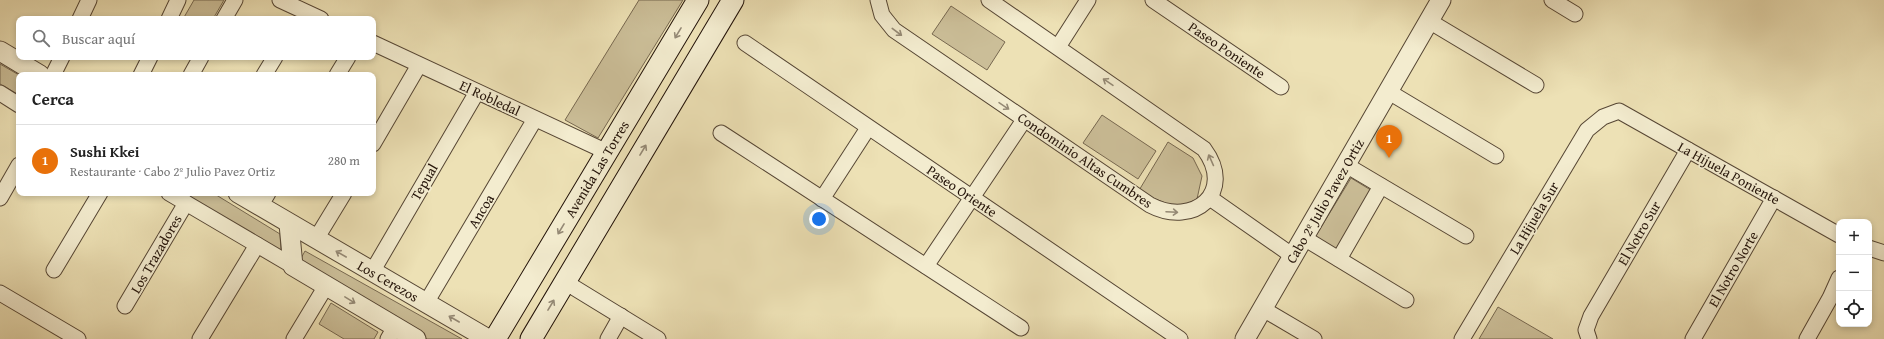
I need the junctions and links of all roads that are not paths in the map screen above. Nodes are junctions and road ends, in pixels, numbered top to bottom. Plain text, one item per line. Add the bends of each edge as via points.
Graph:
1 (178, 0) edge
2 (235, 0) edge
3 (280, 0) edge
4 (698, 0) edge
5 (733, 0) edge
6 (878, 0) edge
7 (989, 0) edge
8 (1088, 0) edge
9 (1153, 0) edge
10 (1442, 0) edge
11 (1552, 0) edge
12 (87, 1) edge
13 (1575, 14) dead end
14 (300, 15) edge
15 (81, 16) edge
16 (170, 16) edge
17 (226, 16) edge
18 (1429, 22) junction
19 (376, 44) edge
20 (745, 44) dead end
21 (1058, 47) junction
22 (0, 51) edge
23 (60, 60) edge
24 (148, 60) edge
25 (199, 60) edge
26 (273, 60) edge
27 (346, 60) edge
28 (420, 65) junction
29 (35, 72) edge
30 (54, 72) edge
31 (142, 72) edge
32 (193, 72) edge
33 (266, 72) edge
34 (339, 72) edge
35 (1536, 85) dead end
36 (1281, 87) dead end
37 (477, 92) junction
38 (1389, 92) junction
39 (0, 93) edge
40 (16, 102) edge
41 (1619, 111) joint
42 (535, 119) junction
43 (1024, 120) junction
44 (868, 128) junction
45 (721, 133) dead end
46 (376, 139) edge
47 (1688, 150) junction
48 (607, 152) junction
49 (1496, 156) dead end
50 (1346, 165) junction
51 (16, 171) edge
52 (1381, 186) junction
53 (98, 196) edge
54 (173, 196) edge
55 (249, 196) edge
56 (342, 196) edge
57 (0, 198) edge
58 (972, 198) junction
59 (1210, 198) junction
60 (1774, 198) junction
61 (822, 199) junction
62 (264, 200) edge
63 (186, 203) junction
64 (289, 224) junction
65 (1836, 232) edge
66 (1466, 236) dead end
67 (1304, 238) junction
68 (316, 239) junction
69 (257, 245) junction
70 (1872, 249) edge
71 (1884, 253) edge
72 (1293, 256) junction
73 (1339, 259) junction
74 (293, 266) junction
75 (926, 266) junction
76 (54, 270) dead end
77 (372, 272) junction
78 (565, 282) junction
79 (1836, 285) edge
80 (326, 286) junction
81 (0, 294) edge
82 (1406, 300) dead end
83 (426, 303) junction
84 (125, 306) dead end
85 (1263, 309) junction
86 (621, 316) junction
87 (1021, 328) dead end
88 (392, 333) edge
89 (59, 334) edge
90 (78, 339) edge
91 (200, 339) edge
92 (294, 339) edge
93 (416, 339) edge
94 (488, 339) edge
95 (495, 339) edge
96 (531, 339) edge
97 (608, 339) edge
98 (658, 339) edge
99 (1180, 339) edge
100 (1245, 339) edge
101 (1314, 339) edge
102 (1462, 339) edge
103 (1589, 339) edge
104 (1693, 339) edge
105 (1807, 339) edge

1 - 16 street
2 - 17 street
3 - 14 street
4 -> 48 main road, Avenida Las Torres
78 -> 5 main road
6 -> 43 street, Condominio Altas Cumbres via 882,15 894,30
7 - 21 street
8 - 21 street
9 - 36 street, Paseo Poniente
10 - 18 street, Cabo 2º Julio Pavez Ortiz
11 - 13 street
12 - 15 street
18 - 35 street
18 - 38 street, Cabo 2º Julio Pavez Ortiz
19 - 28 street, El Robledal
20 - 44 street, Paseo Oriente
59 -> 21 street via 1215,184 1214,169 1204,149
22 - 29 street
23 - 30 street
24 - 31 street
25 - 32 street
26 - 33 street
27 - 34 street
28 - 37 street, El Robledal
28 - 46 street
37 - 42 street, El Robledal
37 - 77 street, Tepual
38 - 49 street
38 - 50 street, Cabo 2º Julio Pavez Ortiz
39 - 40 street
41 - 47 street, La Hijuela Poniente
41 - 102 street, La Hijuela Sur via 1603,116 1587,130
42 - 48 street, El Robledal
42 - 83 street, Ancoa
43 - 58 street
43 -> 59 street, Condominio Altas Cumbres via 1157,209 1174,213 1188,211 1200,207
44 - 58 street, Paseo Oriente
44 - 61 street
45 - 61 street
47 - 60 street, La Hijuela Poniente
47 - 103 street, El Notro Sur via 1591,316 1586,330
48 -> 95 main road, Avenida Las Torres
50 - 52 street
50 - 67 street, Cabo 2º Julio Pavez Ortiz
51 - 57 street
52 - 66 street
52 - 73 street
53 - 76 street
54 - 63 street
55 - 62 street, Los Cerezos
56 - 68 street
58 - 75 street
58 - 99 street, Paseo Oriente
59 - 72 street
60 - 65 street, La Hijuela Poniente
60 - 104 street, El Notro Norte
61 - 75 street
62 - 64 street, Los Cerezos
63 - 69 street
63 - 84 street, Los Trazadores
64 - 68 street, Los Cerezos
64 - 74 street
67 - 72 street, Cabo 2º Julio Pavez Ortiz
67 - 73 street
77 -> 68 street, Los Cerezos
69 - 74 street
69 - 91 street
70 - 71 street
72 - 85 street, Cabo 2º Julio Pavez Ortiz
73 - 82 street
74 - 80 street
75 - 87 street
77 - 83 street, Los Cerezos
78 - 86 street
96 -> 78 main road
79 - 105 street
80 -> 88 street
80 - 92 street
81 - 89 street
94 -> 83 street, Los Cerezos
85 - 100 street, Cabo 2º Julio Pavez Ortiz
85 - 101 street
86 - 97 street
86 - 98 street
88 - 93 street
89 - 90 street

